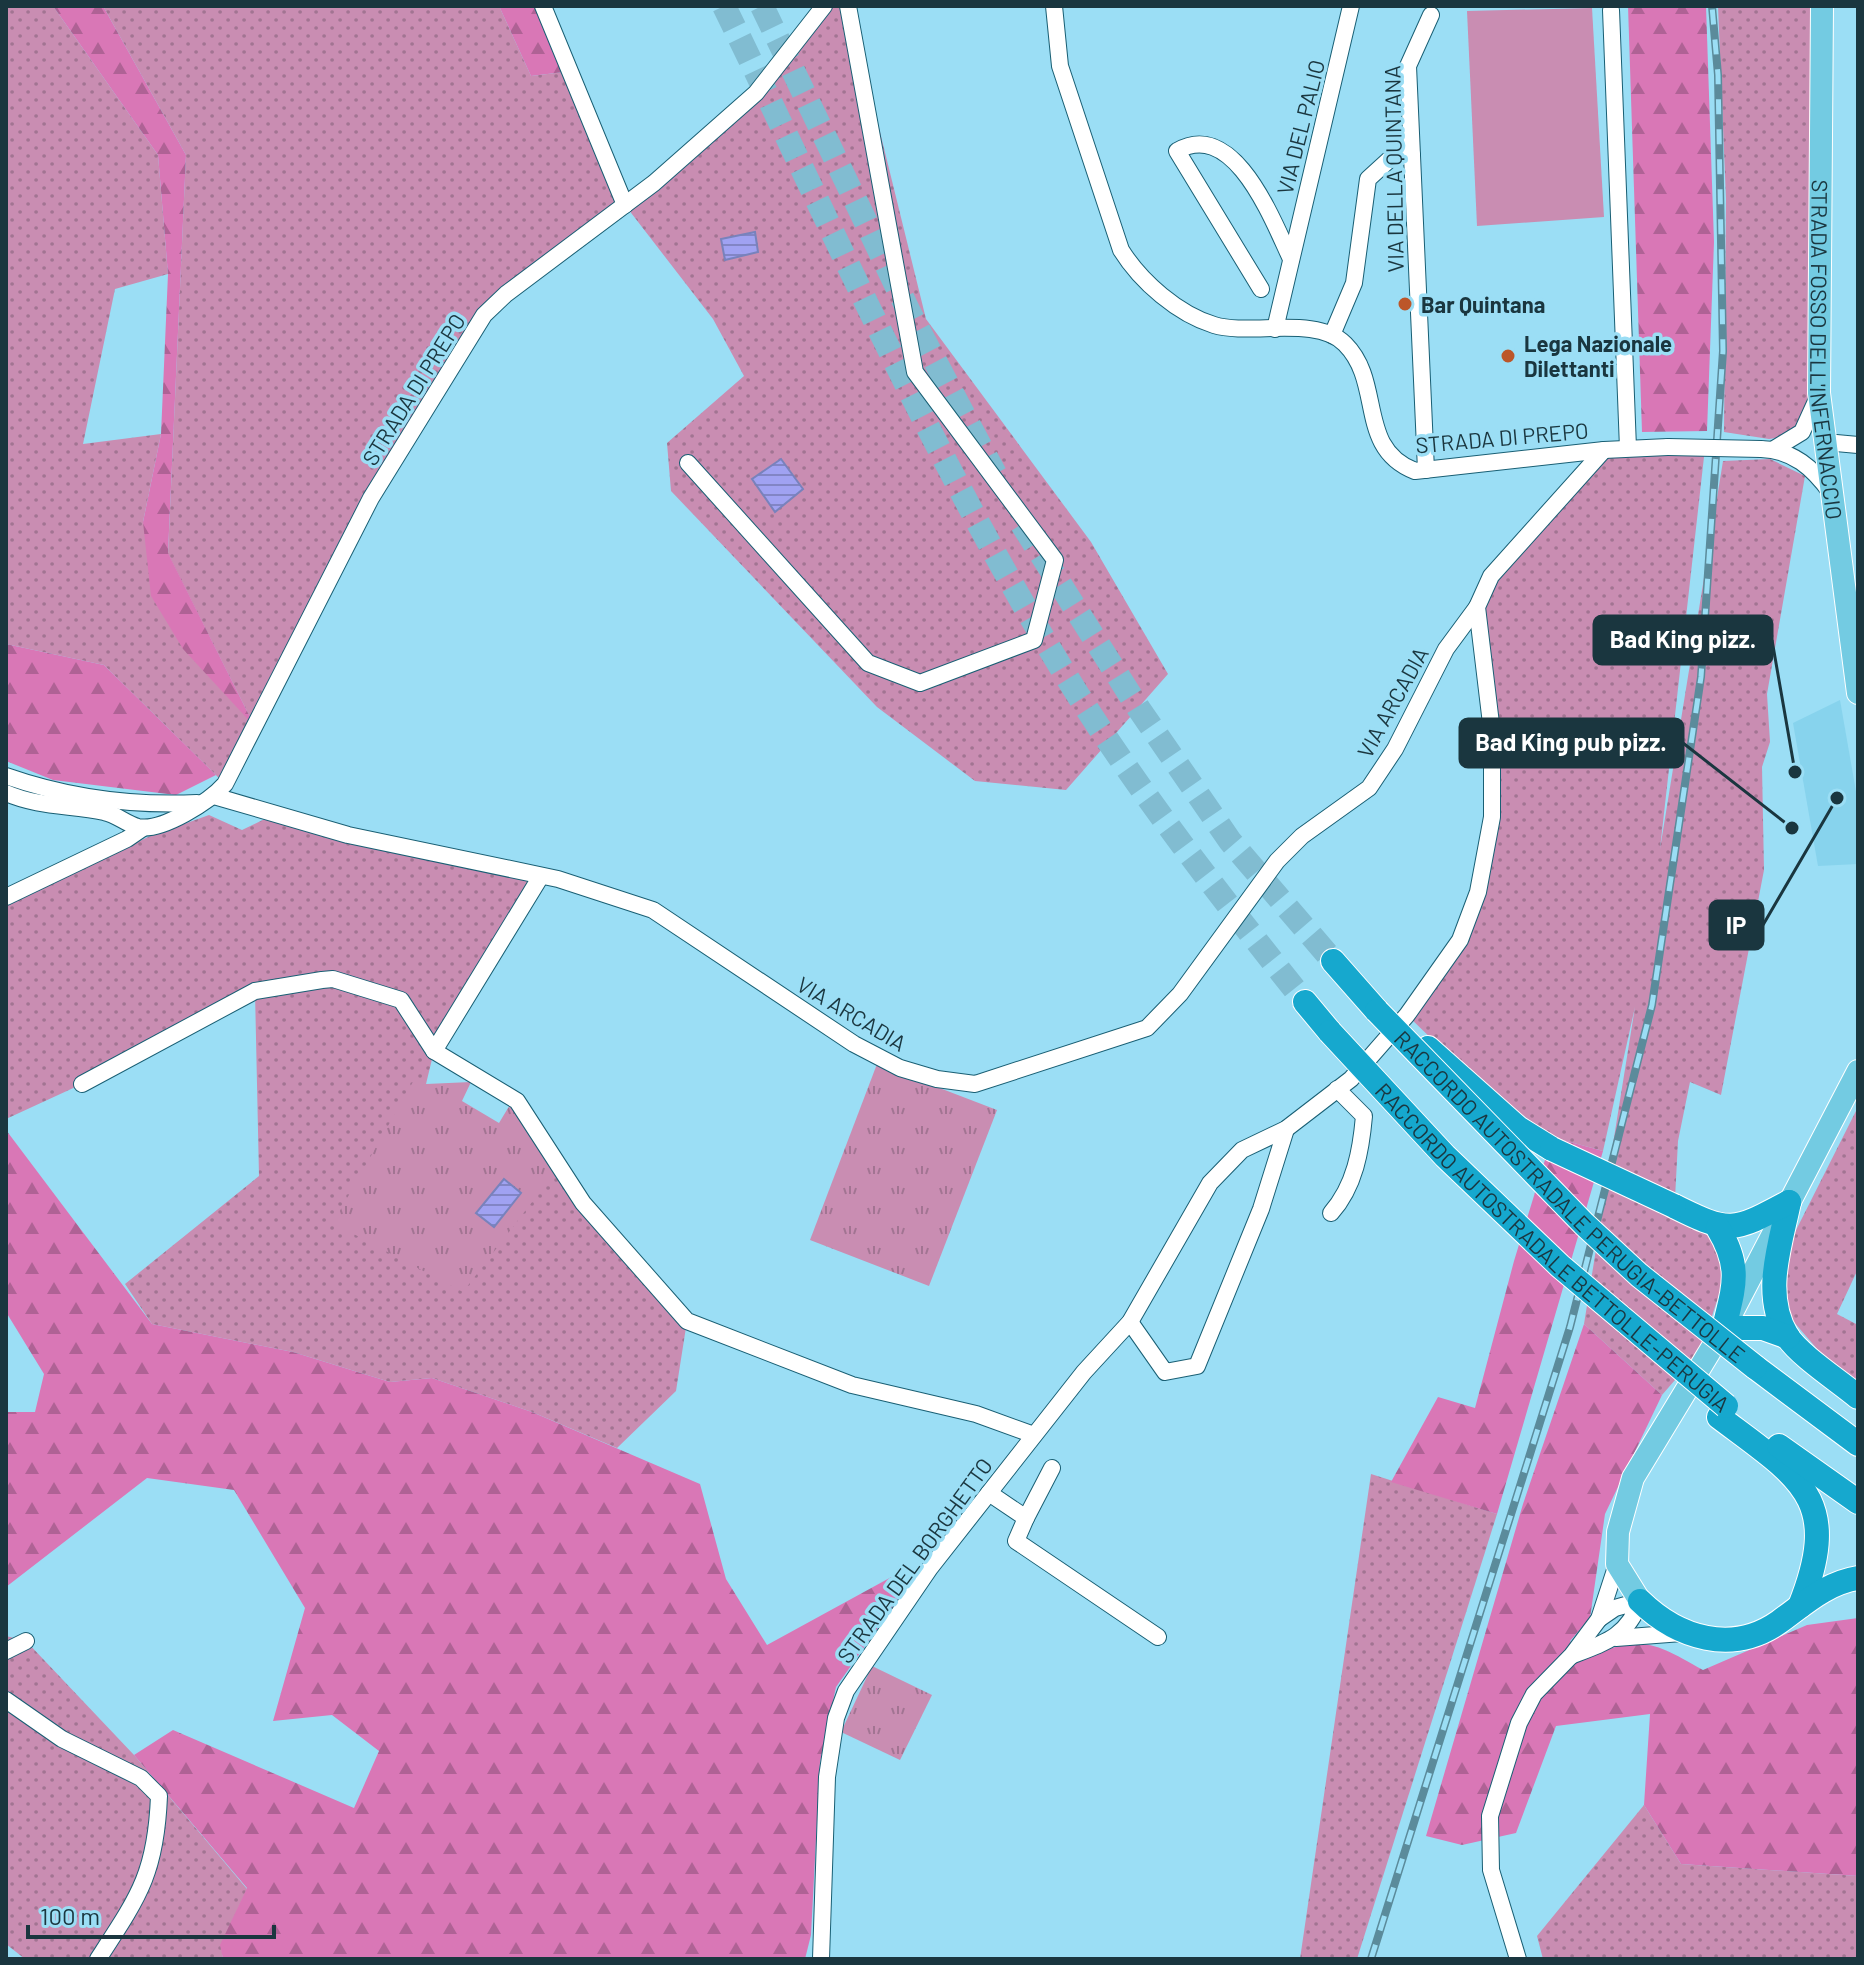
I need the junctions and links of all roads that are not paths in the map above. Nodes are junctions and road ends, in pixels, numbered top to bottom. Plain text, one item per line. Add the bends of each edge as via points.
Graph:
1 (543, 6) edge
2 (824, 6) edge
3 (848, 6) edge
4 (1054, 6) edge
5 (1351, 6) edge
6 (1822, 6) edge
7 (1611, 10) dead end
8 (1431, 15) dead end
9 (1412, 155) junction
10 (625, 205) junction
11 (1291, 259) junction
12 (1261, 289) dead end
13 (1275, 329) junction
14 (1332, 335) junction
15 (1819, 393) junction
16 (1825, 442) junction
17 (1858, 445) edge
18 (1628, 448) junction
19 (1768, 449) junction
20 (1604, 450) junction
21 (688, 463) dead end
22 (1426, 470) junction
23 (1831, 493) junction
24 (1477, 607) junction
25 (1853, 628) edge
26 (1858, 693) edge
27 (6, 776) edge
28 (6, 793) edge
29 (208, 800) junction
30 (135, 802) junction
31 (143, 828) junction
32 (541, 876) junction
33 (6, 897) edge
34 (1333, 961) tunnel mouth
35 (1305, 1002) tunnel mouth
36 (1369, 1002) junction
37 (434, 1051) junction
38 (1858, 1071) edge
39 (82, 1084) dead end
40 (1337, 1089) junction
41 (1286, 1129) junction
42 (1789, 1202) junction
43 (1331, 1213) dead end
44 (1718, 1228) junction
45 (1130, 1322) junction
46 (1724, 1328) junction
47 (1788, 1337) junction
48 (1858, 1397) edge
49 (1723, 1412) junction
50 (1034, 1435) junction
51 (1858, 1444) edge
52 (1052, 1468) dead end
53 (989, 1493) junction
54 (1858, 1502) edge
55 (1026, 1518) junction
56 (1617, 1564) junction
57 (1858, 1578) edge
58 (1640, 1601) junction
59 (1800, 1606) junction
60 (1599, 1619) junction
61 (1683, 1633) junction
62 (1158, 1637) dead end
63 (1616, 1638) junction
64 (26, 1641) dead end
65 (6, 1651) edge
66 (1572, 1655) junction
67 (6, 1700) edge
68 (98, 1959) edge
69 (821, 1959) edge
70 (1518, 1959) edge

1 - 10 street
2 - 10 street, STRADA DI PREPO via 756,93
3 - 21 street via 915,372 1055,560 1034,640 920,683 868,663
4 - 13 street via 1066,89 1121,250 1135,271 1170,301 1217,326
5 - 11 street, VIA DEL PALIO
6 - 15 main road, STRADA FOSSO DELL'INFERNACCIO
7 - 18 street
8 - 9 street, VIA DELLA QUINTANA via 1408,66
9 - 14 street via 1391,158 1368,179 1354,283
9 - 22 street, VIA DELLA QUINTANA
10 - 29 street, STRADA DI PREPO via 484,315 371,498 225,784
11 - 12 street, VIA DEL PALIO via 1266,207 1232,156 1208,144 1177,151
11 - 13 street, VIA DEL PALIO
13 - 14 street
14 - 22 street, STRADA DI PREPO via 1349,349 1365,378 1386,453 1398,464
15 - 16 main road, STRADA FOSSO DELL'INFERNACCIO
15 - 19 street via 1794,441
16 - 17 street
16 - 23 main road, STRADA FOSSO DELL'INFERNACCIO
18 - 19 street, STRADA DI PREPO, bridge
18 - 20 street, STRADA DI PREPO
19 - 23 street, STRADA DI PREPO via 1799,459
20 - 22 street, STRADA DI PREPO
20 - 24 street via 1491,576
23 - 25 main road, STRADA FOSSO DELL'INFERNACCIO
24 - 32 street, VIA ARCADIA via 1446,649 1369,788 1302,836 1277,861 1180,994 1147,1028 1016,1074 975,1084 900,1068 854,1044 653,910
24 - 40 street, STRADA DEL BORGHETTO via 1492,732 1492,817 1478,892 1460,940 1407,1015
25 - 26 main road, STRADA FOSSO DELL'INFERNACCIO
27 - 30 street, VIA ARCADIA via 51,791
28 - 31 street via 25,801 108,812
29 - 30 street, VIA ARCADIA
29 - 31 street via 157,827
29 - 32 street, VIA ARCADIA
30 - 31 street
31 - 33 street
32 - 37 street
34 - 36 highway, RACCORDO AUTOSTRADALE PERUGIA-BETTOLLE
35 - 49 highway, RACCORDO AUTOSTRADALE BETTOLLE-PERUGIA, bridge via 1445,1156
36 - 44 highway, bridge via 1518,1128
36 - 51 highway, RACCORDO AUTOSTRADALE PERUGIA-BETTOLLE, bridge via 1639,1275
37 - 39 street via 401,1000 322,980 255,991
37 - 50 street via 517,1101 583,1203 687,1321 852,1385 976,1414
38 - 42 main road
40 - 41 street, STRADA DEL BORGHETTO
40 - 43 street via 1364,1116 1361,1153 1341,1202
41 - 45 street, STRADA DEL BORGHETTO via 1242,1150 1210,1183
41 - 45 street via 1261,1209 1197,1366 1165,1372
42 - 44 highway via 1758,1219
42 - 46 main road
42 - 47 highway via 1773,1287
44 - 46 highway via 1729,1246 1736,1278
45 - 50 street, STRADA DEL BORGHETTO
46 - 47 highway via 1763,1328
46 - 56 main road via 1633,1478 1618,1532
47 - 48 highway
49 - 54 highway, RACCORDO AUTOSTRADALE BETTOLLE-PERUGIA
49 - 59 highway via 1804,1486 1815,1512 1816,1559
50 - 53 street, STRADA DEL BORGHETTO
52 - 55 street
53 - 55 street
53 - 69 street, STRADA DEL BORGHETTO via 896,1617 846,1691 836,1718 827,1777
55 - 62 street via 1016,1541
56 - 58 main road
56 - 60 street
57 - 59 highway via 1837,1581
58 - 60 street
58 - 61 highway
58 - 63 street
59 - 61 highway via 1756,1635 1733,1640
60 - 66 street
61 - 63 street
63 - 66 street
64 - 65 street
66 - 70 street via 1534,1694 1519,1723 1490,1816 1491,1870
67 - 68 street via 62,1739 141,1778 159,1796 151,1865 139,1895

